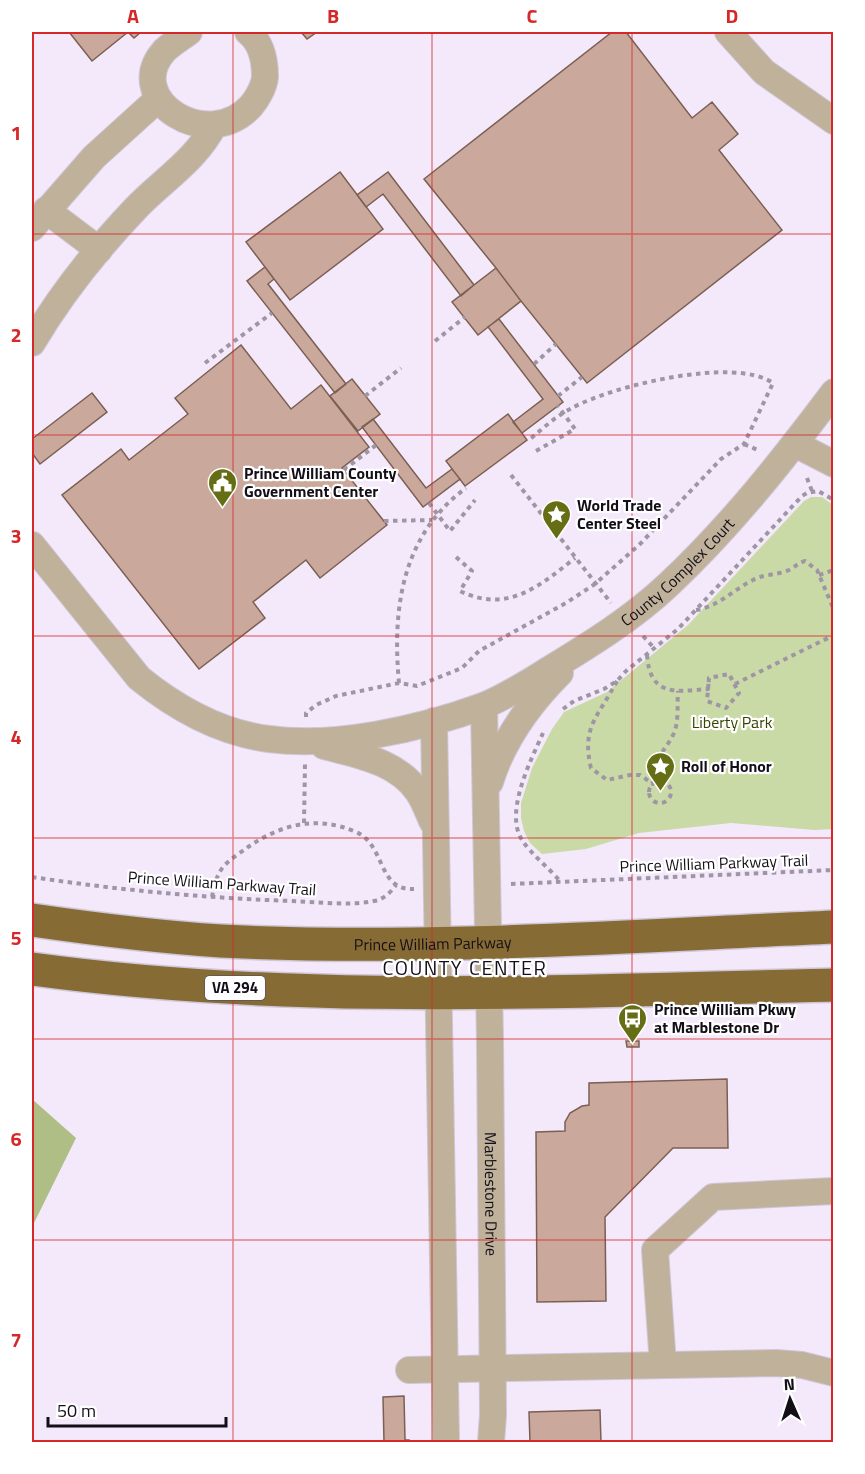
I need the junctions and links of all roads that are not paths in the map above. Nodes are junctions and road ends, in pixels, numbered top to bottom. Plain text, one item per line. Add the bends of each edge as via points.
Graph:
1 (189, 32) edge
2 (248, 32) edge
3 (728, 32) edge
4 (158, 99) junction
5 (834, 121) edge
6 (214, 125) junction
7 (39, 219) edge
8 (99, 250) junction
9 (32, 343) edge
10 (834, 392) edge
11 (795, 444) junction
12 (834, 464) edge
13 (32, 545) edge
14 (583, 649) junction
15 (484, 706) junction
16 (434, 721) junction
17 (306, 741) junction
18 (486, 814) junction
19 (436, 830) junction
20 (32, 920) edge
21 (834, 927) edge
22 (489, 943) junction
23 (439, 944) junction
24 (32, 969) edge
25 (834, 985) edge
26 (440, 993) junction
27 (490, 993) junction
28 (834, 1191) edge
29 (663, 1365) junction
30 (493, 1368) junction
31 (445, 1369) junction
32 (409, 1370) dead end
33 (834, 1374) edge
34 (446, 1443) edge
35 (491, 1443) edge

1 - 4 street via 158,60 154,72
2 - 6 street via 261,48 264,82 243,114
3 - 5 street via 764,72
4 - 6 street via 182,119
4 - 7 street via 94,157
6 - 8 street via 197,150
7 - 8 street
8 - 9 street
10 - 11 street, County Complex Court
11 - 12 street
11 - 14 street, County Complex Court via 727,525 668,586
13 - 17 street via 139,678 160,695 223,727 268,739
14 - 15 street, County Complex Court
14 - 18 street via 516,725 495,766
15 - 16 street, County Complex Court
15 - 18 street
16 - 17 street, County Complex Court via 361,736
16 - 19 street
17 - 19 street via 378,761 398,772 418,791
18 - 22 street
19 - 23 street
20 - 23 highway, Prince William Parkway via 218,940
21 - 22 highway, Prince William Parkway
22 - 23 highway, Prince William Parkway
22 - 27 street, Marblestone Drive
23 - 26 street
24 - 26 highway, VA 294 via 198,986
25 - 27 highway, VA 294
26 - 27 highway, VA 294
26 - 31 street
27 - 30 street, Marblestone Drive
28 - 29 street via 713,1197 655,1250
29 - 30 street
29 - 33 street via 783,1363
30 - 31 street
30 - 35 street, Marblestone Drive
31 - 32 street
31 - 34 street

